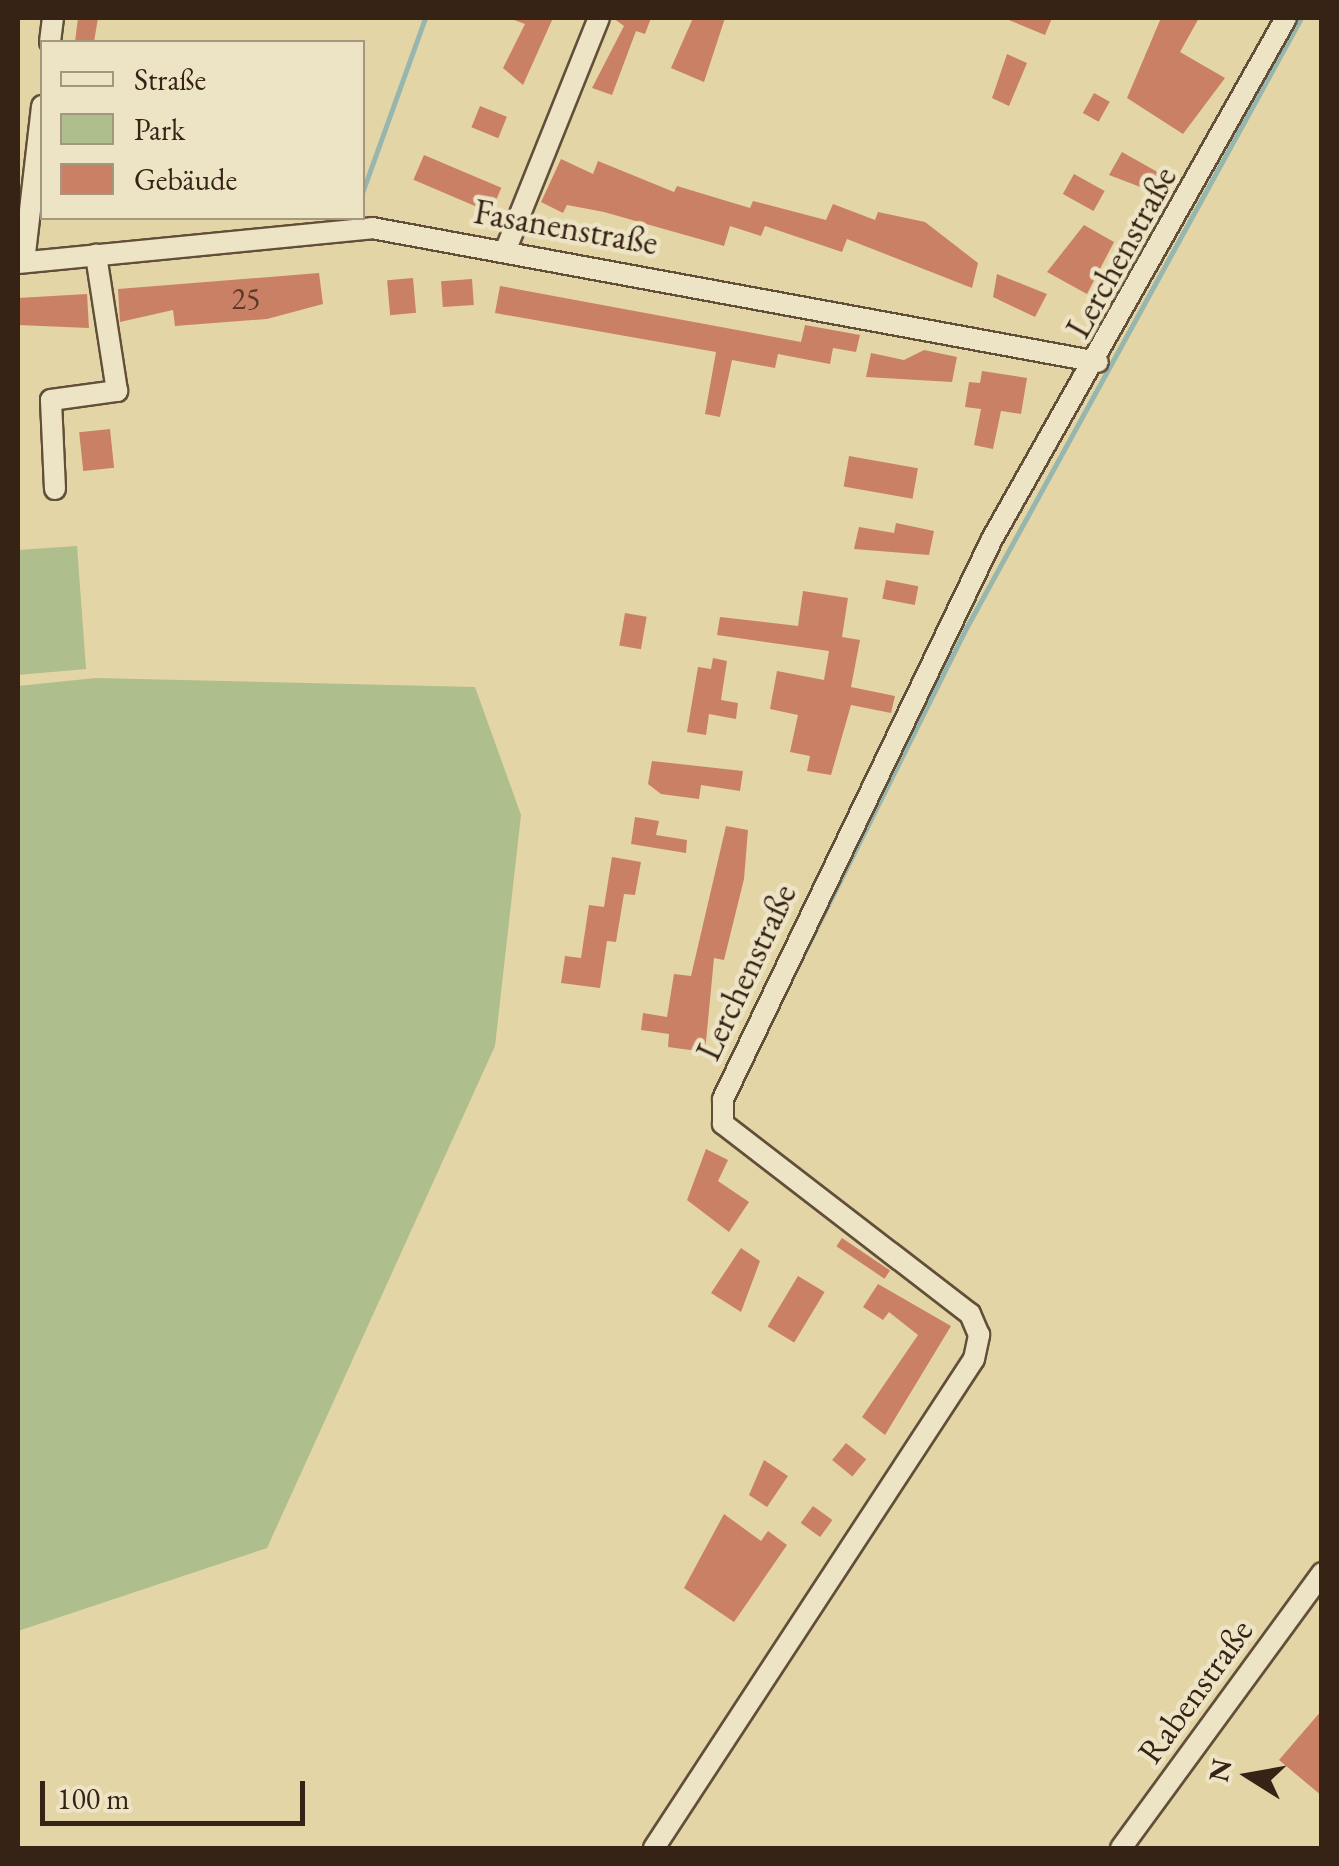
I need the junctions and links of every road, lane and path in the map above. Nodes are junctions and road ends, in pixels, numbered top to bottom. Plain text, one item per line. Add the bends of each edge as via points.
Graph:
1 (599, 18) edge
2 (1286, 18) edge
3 (40, 121) edge
4 (506, 248) junction
5 (96, 255) junction
6 (21, 263) edge
7 (1098, 362) junction
8 (55, 489) dead end
9 (1322, 1572) edge
10 (654, 1848) edge
11 (1121, 1848) edge

1 - 4 street
2 - 7 street, Lerchenstraße
3 - 6 street
4 - 5 street, Fasanenstraße via 372,228
4 - 7 street, Fasanenstraße
5 - 6 street, Fasanenstraße
5 - 8 street via 118,390 51,400
7 - 10 street, Lerchenstraße via 901,718 720,1113 970,1314 974,1359
9 - 11 street, Rabenstraße

